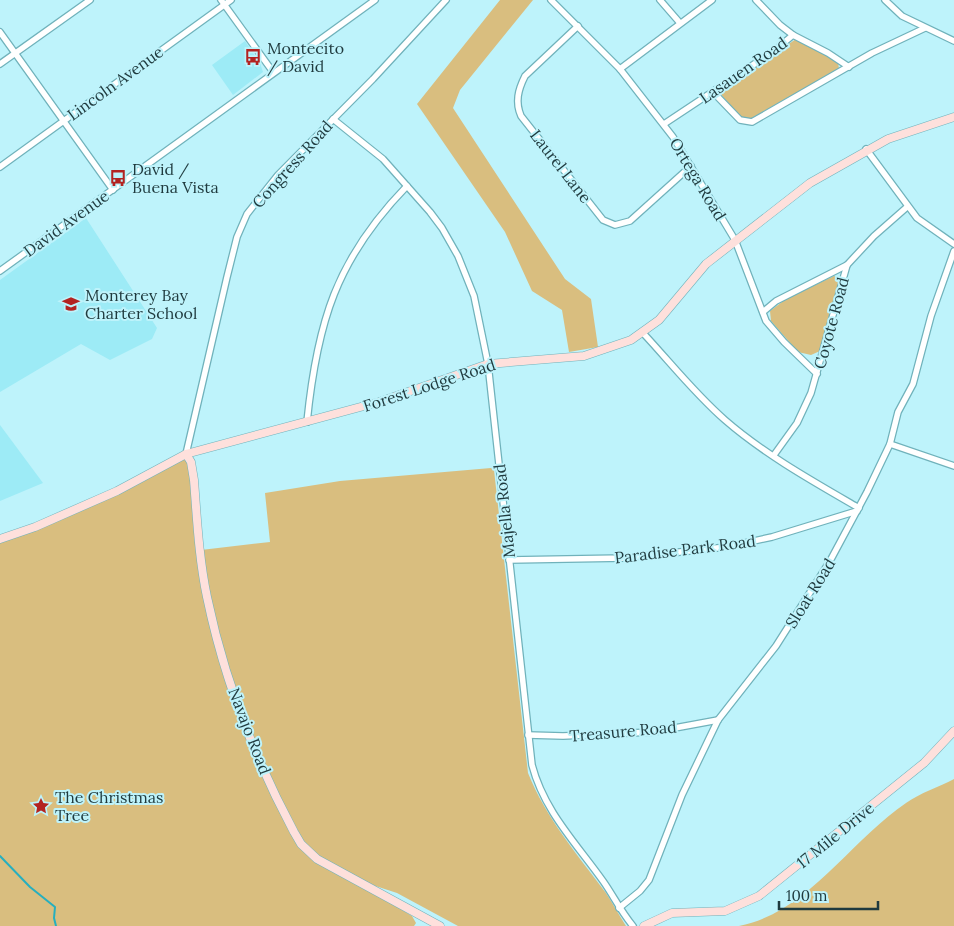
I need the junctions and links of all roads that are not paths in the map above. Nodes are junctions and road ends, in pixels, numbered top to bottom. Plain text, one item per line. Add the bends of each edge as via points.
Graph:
1 (90, 0) edge
2 (231, 0) edge
3 (375, 0) edge
4 (446, 0) edge
5 (551, 0) edge
6 (660, 0) edge
7 (712, 0) edge
8 (756, 0) edge
9 (888, 1) edge
10 (222, 2) edge
11 (680, 24) junction
12 (578, 26) junction
13 (925, 28) junction
14 (0, 32) edge
15 (793, 35) junction
16 (954, 41) edge
17 (16, 54) junction
18 (0, 64) edge
19 (848, 67) junction
20 (620, 69) junction
21 (273, 72) junction
22 (713, 92) junction
23 (954, 117) edge
24 (333, 119) junction
25 (64, 120) junction
26 (664, 124) junction
27 (866, 149) junction
28 (691, 166) junction
29 (0, 167) edge
30 (407, 186) junction
31 (113, 190) junction
32 (907, 207) junction
33 (735, 240) junction
34 (954, 244) edge
35 (954, 251) edge
36 (847, 266) junction
37 (0, 271) edge
38 (763, 312) junction
39 (643, 334) junction
40 (488, 364) junction
41 (817, 374) junction
42 (307, 422) junction
43 (890, 444) junction
44 (186, 454) junction
45 (774, 454) junction
46 (954, 466) edge
47 (858, 509) junction
48 (0, 539) edge
49 (509, 560) junction
50 (718, 720) junction
51 (954, 731) edge
52 (528, 735) junction
53 (619, 908) junction
54 (440, 926) edge
55 (633, 926) edge
56 (644, 926) edge

1 - 17 street
2 - 10 street, Lincoln Avenue
3 - 21 street, David Avenue
4 - 24 street, Congress Road
5 - 12 street, Ortega Road
6 - 11 street
7 - 11 street
8 - 15 street
9 - 13 street via 902,16
10 - 21 street
10 - 25 street, Lincoln Avenue
11 - 20 street
12 - 20 street, Ortega Road
12 - 28 street, Laurel Lane via 525,76 517,102 521,116 603,220 615,225 630,221
13 - 16 street
13 - 19 street
14 - 17 street
15 - 19 street, Lasauen Road via 828,52
15 - 22 street, Lasauen Road
17 - 18 street
17 - 25 street
19 - 22 street via 748,123 740,120
20 - 26 street, Ortega Road
21 - 31 street, David Avenue
22 - 26 street, Lasauen Road
23 - 27 street, Forest Lodge Road via 898,134
24 - 30 street, Majella Road via 382,159
24 - 44 street, Congress Road via 265,189 242,225
25 - 29 street, Lincoln Avenue
25 - 31 street
26 - 28 street, Ortega Road
27 - 32 street
27 - 33 street, Forest Lodge Road via 810,183
28 - 33 street, Ortega Road
30 - 40 street, Majella Road via 442,228 458,256 476,305
30 - 42 street via 370,227 333,293 319,339
31 - 37 street, David Avenue
32 - 34 street
32 - 36 street, Coyote Road
33 - 38 street, Ortega Road
33 - 39 street, Forest Lodge Road via 706,264 660,320
35 - 43 street, Sloat Road via 931,316 913,384 898,412
36 - 38 street via 776,300
36 - 41 street, Coyote Road
38 - 41 street, Ortega Road via 774,332
39 - 40 street, Forest Lodge Road via 618,346 584,356
39 - 45 street via 723,418
40 - 42 street, Forest Lodge Road via 379,402
40 - 49 street, Majella Road
41 - 45 street, Coyote Road via 806,406
42 - 44 street, Forest Lodge Road
43 - 46 street
43 - 47 street, Sloat Road
44 - 48 street, Forest Lodge Road via 117,492
44 - 54 street, Navajo Road via 194,480 207,596 223,658 251,740 294,832 317,859
45 - 47 street
47 - 49 street, Paradise Park Road via 772,537 726,547 625,558
47 - 50 street, Sloat Road via 816,585 776,646
49 - 52 street, Majella Road
50 - 52 street, Treasure Road via 653,732
50 - 53 street, Sloat Road via 682,795 649,880
51 - 56 street, 17 Mile Drive via 924,763 759,896 732,909 672,913
52 - 53 street, Majella Road via 535,778 550,811 607,886
53 - 55 street, Majella Road

